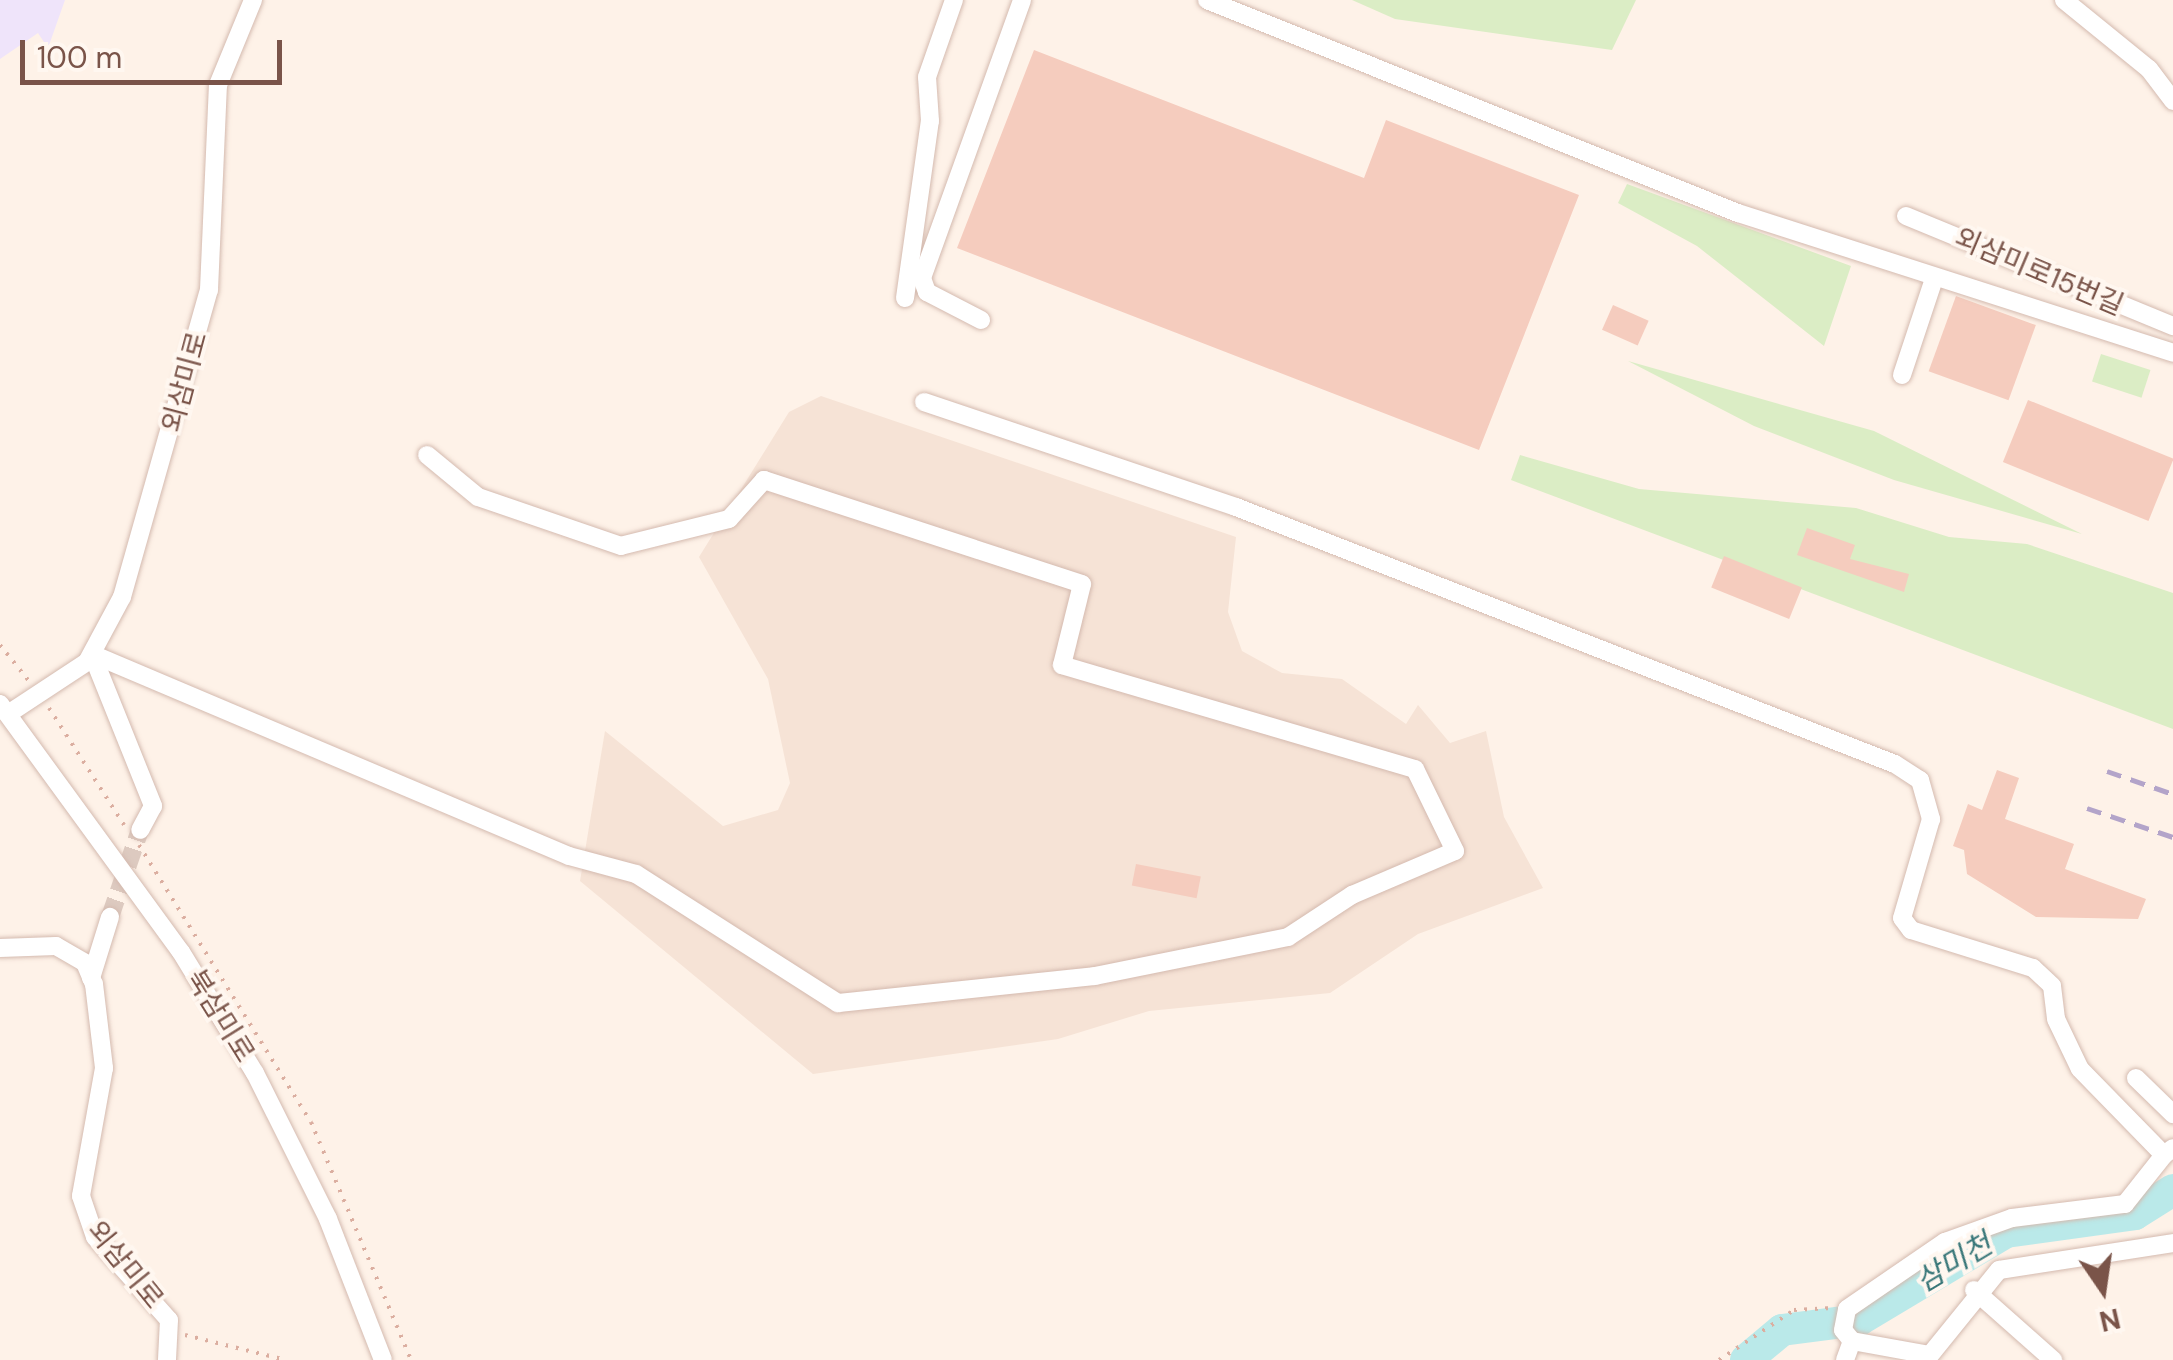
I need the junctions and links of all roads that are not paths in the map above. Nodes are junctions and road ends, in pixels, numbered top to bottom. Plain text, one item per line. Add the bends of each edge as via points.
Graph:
1 (254, 0) edge
2 (954, 0) edge
3 (1022, 0) edge
4 (1207, 0) edge
5 (2064, 0) edge
6 (2173, 101) edge
7 (1906, 216) dead end
8 (1934, 279) junction
9 (905, 298) dead end
10 (980, 320) dead end
11 (2173, 326) edge
12 (2173, 353) edge
13 (1902, 375) dead end
14 (924, 402) dead end
15 (427, 455) dead end
16 (92, 654) junction
17 (4, 709) edge
18 (140, 830) tunnel mouth
19 (110, 917) tunnel mouth
20 (0, 948) edge
21 (91, 978) junction
22 (2136, 1078) dead end
23 (2173, 1114) edge
24 (2168, 1152) edge
25 (2173, 1243) edge
26 (1974, 1290) junction
27 (1847, 1324) junction
28 (1927, 1357) edge
29 (167, 1360) edge
30 (383, 1360) edge
31 (1845, 1360) edge
32 (2053, 1360) edge

1 - 16 street, 외삼미로 via 218,84 204,309 122,597
2 - 9 street via 927,77 930,121
3 - 10 street via 922,278 927,292
4 - 8 street via 1555,146
5 - 6 street via 2149,68
7 - 11 street, 외삼미로15번길
8 - 12 street
8 - 13 street
14 - 24 street via 1236,507 1895,764 1920,780 1931,818 1902,918 1910,930 2033,968 2052,986 2056,1019 2080,1069
15 - 16 street via 478,497 621,546 729,519 764,480 1082,584 1062,665 1415,769 1455,850 1352,895 1288,937 1095,976 838,1002 636,874 569,856
16 - 17 street, 외삼미로
16 - 18 street via 153,806
17 - 30 street, 북삼미로 via 180,952 255,1073 328,1218
19 - 21 street
20 - 21 street via 56,946
21 - 29 street, 외삼미로 via 105,1054 80,1172 86,1220 171,1332
22 - 23 street
24 - 27 street via 2125,1204 1973,1229
25 - 26 street via 2124,1256 2029,1259
26 - 28 street
26 - 32 street
27 - 28 street
27 - 31 street

